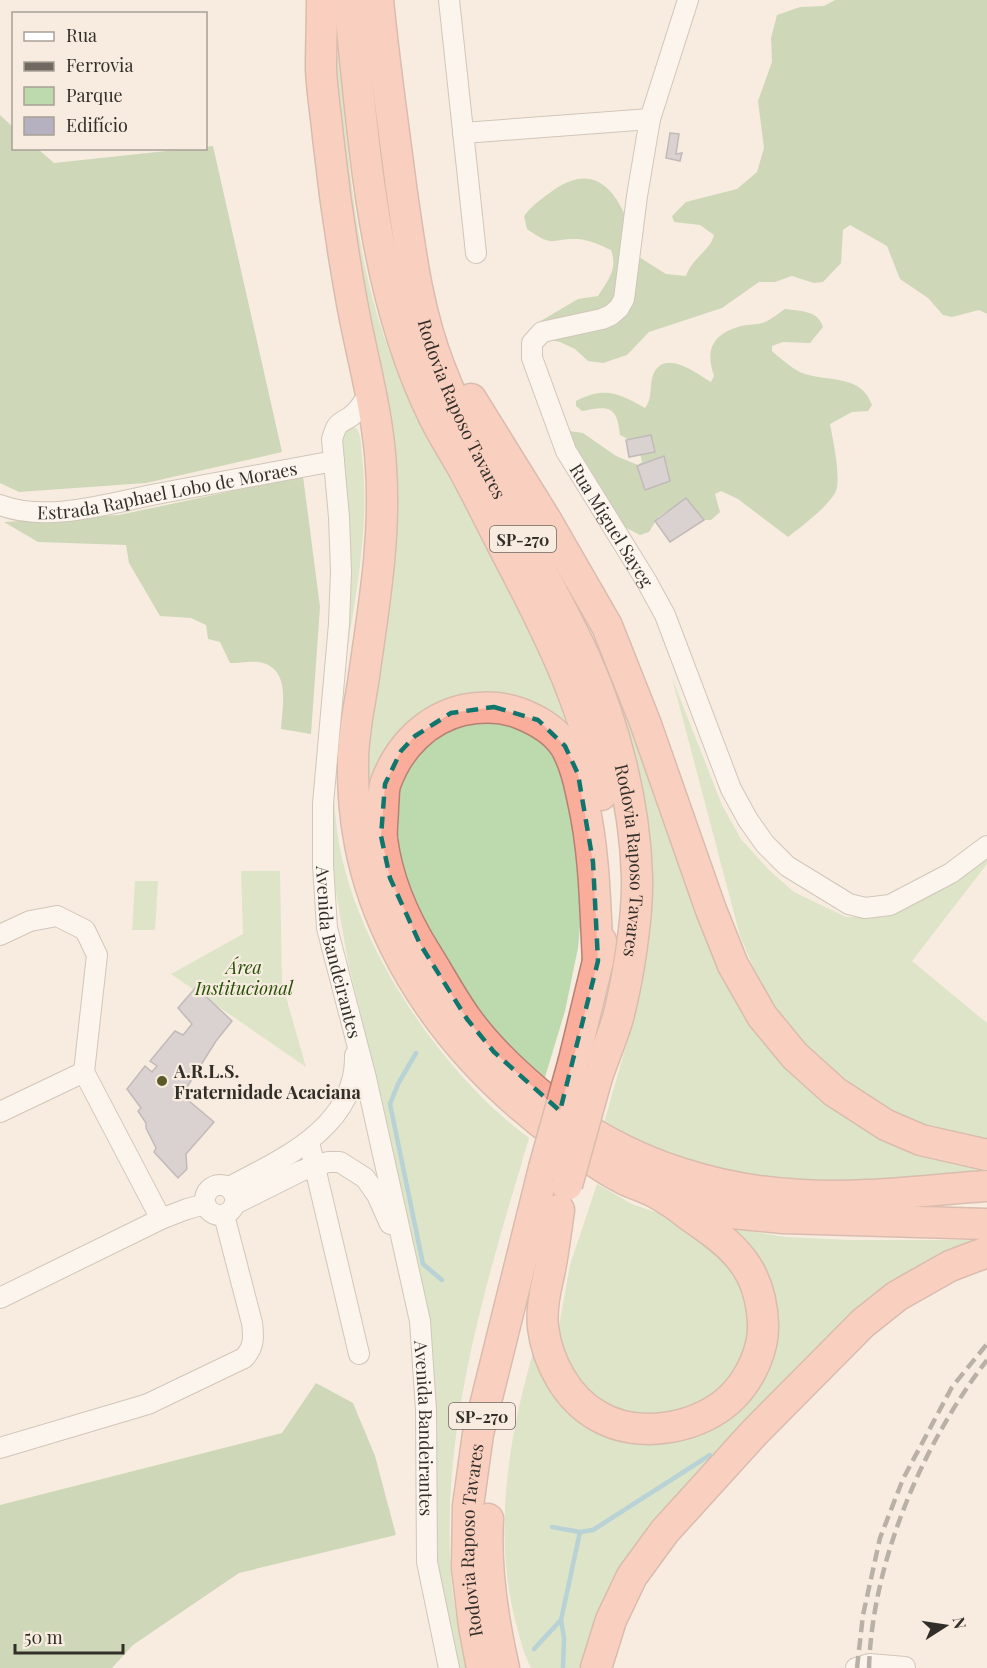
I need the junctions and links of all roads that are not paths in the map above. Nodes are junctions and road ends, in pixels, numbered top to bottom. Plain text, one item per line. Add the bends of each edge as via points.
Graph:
1 (322, 0) edge
2 (349, 0) edge
3 (378, 0) edge
4 (387, 0) edge
5 (449, 0) edge
6 (688, 0) edge
7 (384, 62) junction
8 (650, 119) junction
9 (463, 133) junction
10 (476, 253) dead end
11 (412, 267) junction
12 (370, 390) junction
13 (349, 417) junction
14 (378, 435) junction
15 (334, 461) junction
16 (0, 505) edge
17 (987, 846) edge
18 (0, 935) edge
19 (598, 961) junction
20 (355, 1040) junction
21 (586, 1069) junction
22 (84, 1072) junction
23 (0, 1112) edge
24 (309, 1142) junction
25 (382, 1149) junction
26 (987, 1155) edge
27 (314, 1166) junction
28 (358, 1173) junction
29 (987, 1186) edge
30 (556, 1188) junction
31 (665, 1198) junction
32 (229, 1202) junction
33 (205, 1204) junction
34 (161, 1219) junction
35 (987, 1224) edge
36 (987, 1252) edge
37 (411, 1274) junction
38 (0, 1298) edge
39 (359, 1354) dead end
40 (0, 1448) edge
41 (449, 1668) edge
42 (482, 1668) edge
43 (504, 1668) edge
44 (596, 1668) edge
45 (856, 1668) edge
46 (906, 1668) edge

1 - 12 highway via 321,71 336,213
2 - 19 highway, Rodovia Raposo Tavares / SP-270 via 377,234 388,288 408,351 433,415 547,631 585,729 606,830 608,868
3 - 7 highway, Rodovia Raposo Tavares / SP-270
4 - 7 highway
5 - 9 street
6 - 8 street, Rua Miguel Sayeg
7 - 11 highway, Rodovia Raposo Tavares / SP-270
8 - 9 street
8 - 17 street, Rua Miguel Sayeg via 624,299 611,315 549,329 532,343 532,358 566,451 665,615 731,789 765,844 787,866 849,904 882,908 951,873
9 - 10 street
11 - 21 highway, Rodovia Raposo Tavares / SP-270 via 440,368 488,473 585,658 621,762 637,879 632,943 618,1018
11 - 26 highway via 452,368 607,626 711,910 733,964 762,1016 795,1056 835,1092 886,1125 921,1140
12 - 13 street, Avenida Bandeirantes via 364,403
12 - 14 highway
13 - 14 street via 367,422
13 - 15 street, Avenida Bandeirantes via 335,428
14 - 31 highway via 382,533 353,755 354,806 375,905 413,981 469,1058 510,1098 566,1142 617,1176
15 - 16 street, Estrada Raphael Lobo de Moraes via 85,510 32,511
15 - 20 street, Avenida Bandeirantes via 341,571 323,804 323,865 327,928
18 - 22 street via 30,921 57,916 85,930 97,955
19 - 21 highway, Rodovia Raposo Tavares / SP-270
19 - 29 highway via 587,818 578,774 565,746 537,720 494,707 451,713 430,723 401,751 385,784 381,836 390,878 420,944 467,1019 518,1076 570,1119 627,1153 674,1172 737,1188 799,1196 843,1196
20 - 24 street via 356,1070 350,1091 331,1121
20 - 25 street, Avenida Bandeirantes
21 - 30 highway, SP-270, bridge
22 - 23 street
22 - 34 street
24 - 27 street
24 - 32 street
25 - 28 street
25 - 37 street, Avenida Bandeirantes
27 - 28 street via 339,1162
27 - 32 street
27 - 39 street
28 - 37 street via 377,1195
30 - 31 highway via 543,1327 552,1365 572,1395 598,1416 631,1428 668,1429 706,1417 733,1397 752,1370 764,1333 762,1304 746,1263 726,1240
30 - 42 highway, Rodovia Raposo Tavares / SP-270 via 478,1434 468,1506 467,1568
30 - 43 highway, Rodovia Raposo Tavares / SP-270 via 495,1442 487,1543 495,1625
31 - 35 highway via 732,1213 783,1218
32 - 33 street via 214,1214
32 - 33 street via 220,1184 211,1187
32 - 40 street via 254,1338 244,1358 148,1404
33 - 34 street
34 - 38 street
36 - 44 highway via 951,1266 897,1296 863,1323 754,1433 665,1531 632,1576 611,1620
37 - 41 street, Avenida Bandeirantes via 425,1369 427,1562
45 - 46 street via 869,1664

